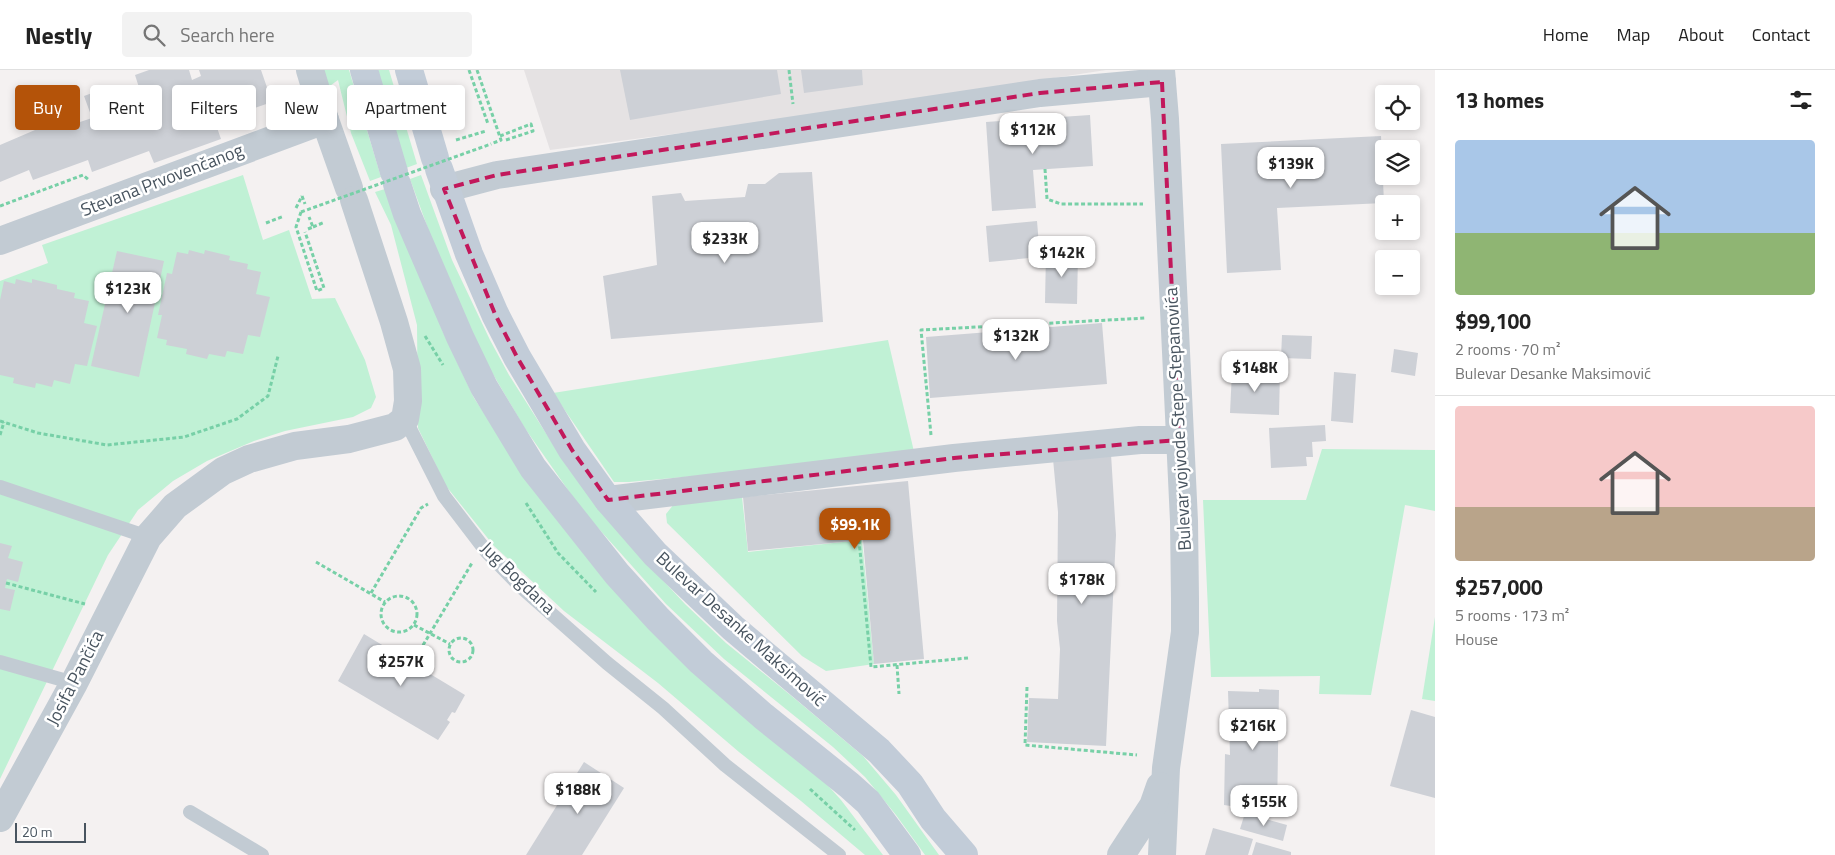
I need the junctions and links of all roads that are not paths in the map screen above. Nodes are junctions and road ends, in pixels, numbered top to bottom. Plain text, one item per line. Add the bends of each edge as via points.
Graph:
1 (310, 70) edge
2 (364, 70) edge
3 (409, 70) edge
4 (1161, 76) edge
5 (314, 85) edge
6 (298, 130) edge
7 (329, 130) edge
8 (439, 172) junction
9 (0, 241) edge
10 (405, 419) junction
11 (1179, 440) junction
12 (0, 487) edge
13 (608, 500) junction
14 (148, 537) junction
15 (0, 662) edge
16 (74, 683) junction
17 (1166, 768) junction
18 (190, 812) dead end
19 (0, 818) edge
20 (262, 855) edge
21 (839, 855) edge
22 (907, 855) edge
23 (964, 855) edge
24 (1121, 855) edge
25 (1162, 855) edge

1 - 5 street
2 - 22 main road via 407,214 484,387 533,468 617,574 658,619 701,662 868,802
3 - 8 main road, Bulevar Desanke Maksimović
4 - 8 street via 497,175
4 - 11 street, Bulevar vojvode Stepe Stepanovića
6 - 9 street, Stevana Prvovenčanog
7 - 10 street via 407,369
8 - 13 main road, Bulevar Desanke Maksimović via 480,280 517,357 572,450
10 - 14 street, Josifa Pančića via 394,427 349,439 295,446 249,459 223,471 175,506
10 - 21 lane, Jug Bogdana via 444,496 520,586 725,765
11 - 13 street via 1140,440 954,458
11 - 17 street, Bulevar vojvode Stepe Stepanovića via 1185,632
12 - 14 lane
13 - 23 main road, Bulevar Desanke Maksimović via 655,554 733,628 880,751 910,784 933,819
14 - 16 street, Josifa Pančića
15 - 16 lane
16 - 19 street, Josifa Pančića
17 - 24 street, Bulevar vojvode Stepe Stepanovića via 1153,806
17 - 25 street, Bulevar vojvode Stepe Stepanovića
18 - 20 lane

